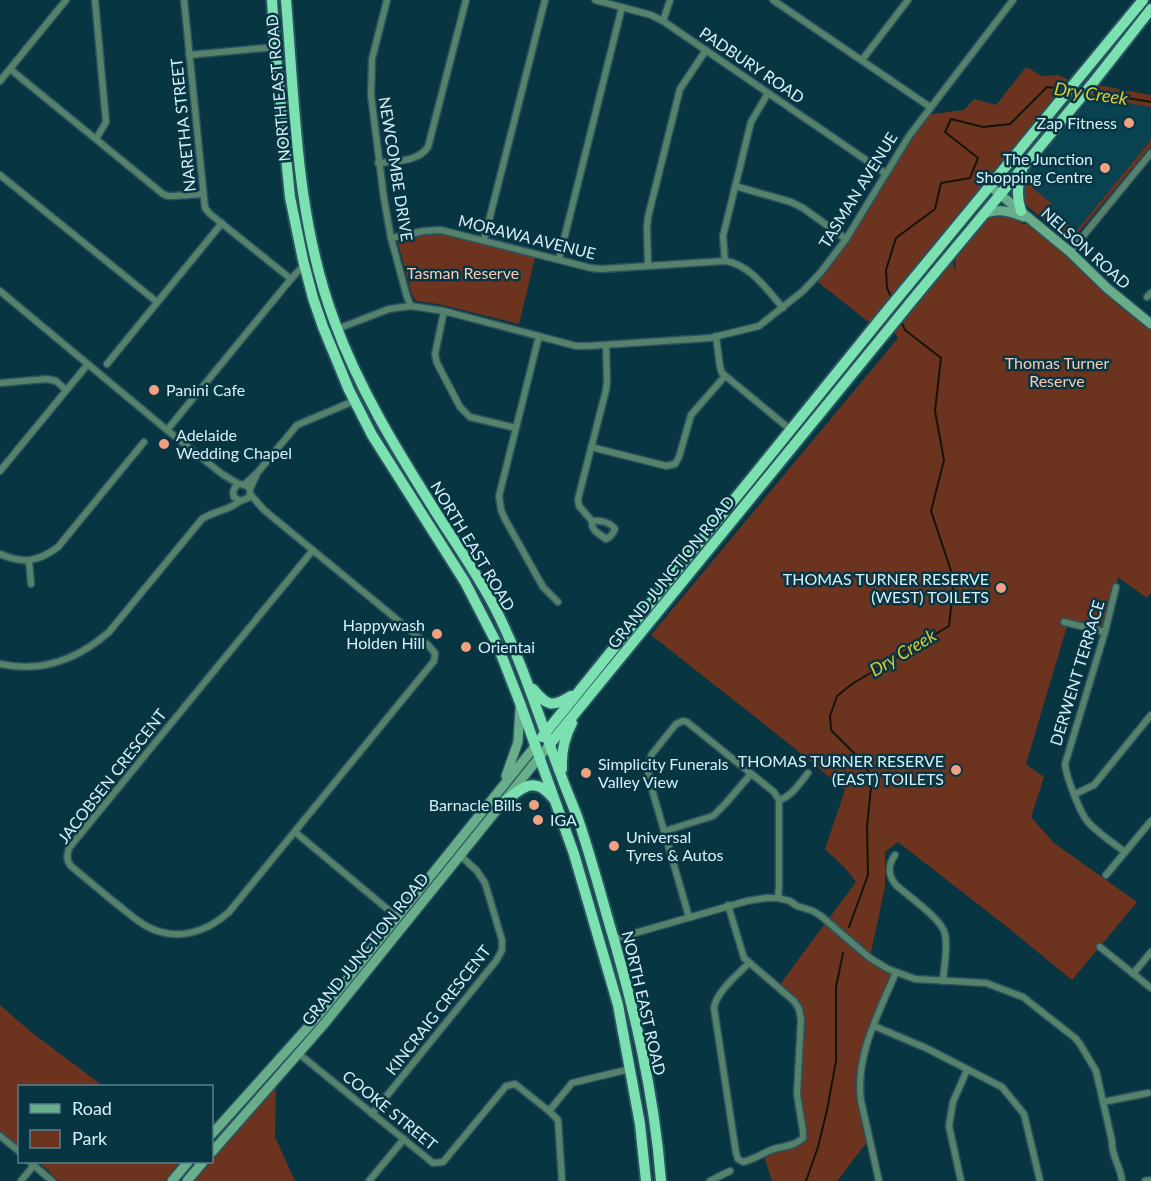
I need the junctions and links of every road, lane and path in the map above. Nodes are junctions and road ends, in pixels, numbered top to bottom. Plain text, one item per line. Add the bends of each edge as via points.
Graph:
1 (66, 0) edge
2 (95, 0) edge
3 (184, 0) edge
4 (272, 0) edge
5 (286, 0) edge
6 (387, 0) edge
7 (466, 0) edge
8 (545, 0) edge
9 (595, 0) edge
10 (670, 0) edge
11 (773, 0) edge
12 (908, 0) edge
13 (1013, 0) edge
14 (1143, 0) edge
15 (622, 7) junction
16 (1151, 9) edge
17 (663, 21) junction
18 (275, 47) junction
19 (706, 50) junction
20 (189, 55) junction
21 (862, 60) junction
22 (10, 69) junction
23 (0, 81) edge
24 (768, 93) junction
25 (930, 107) junction
26 (96, 140) junction
27 (1151, 153) edge
28 (378, 163) junction
29 (1024, 165) junction
30 (885, 172) junction
31 (0, 175) edge
32 (735, 186) junction
33 (990, 186) junction
34 (203, 194) junction
35 (1000, 194) junction
36 (1021, 211) junction
37 (983, 214) junction
38 (1032, 220) junction
39 (222, 223) junction
40 (391, 238) junction
41 (846, 239) junction
42 (311, 240) junction
43 (484, 240) junction
44 (1070, 252) junction
45 (559, 259) junction
46 (725, 261) junction
47 (304, 265) junction
48 (648, 265) junction
49 (319, 273) junction
50 (291, 279) junction
51 (0, 291) edge
52 (157, 302) junction
53 (411, 306) junction
54 (783, 308) junction
55 (444, 311) junction
56 (1151, 324) edge
57 (337, 329) junction
58 (540, 336) junction
59 (716, 336) junction
60 (606, 346) junction
61 (88, 364) junction
62 (107, 364) dead end
63 (725, 376) junction
64 (360, 382) junction
65 (0, 383) edge
66 (66, 390) junction
67 (354, 401) junction
68 (375, 412) junction
69 (516, 428) junction
70 (167, 430) junction
71 (791, 430) junction
72 (801, 437) junction
73 (144, 442) dead end
74 (591, 447) junction
75 (0, 471) edge
76 (242, 493) junction
77 (592, 521) dead end
78 (313, 550) junction
79 (0, 554) edge
80 (29, 561) junction
81 (31, 584) dead end
82 (1116, 587) dead end
83 (558, 602) dead end
84 (648, 616) junction
85 (1064, 622) dead end
86 (1105, 632) junction
87 (0, 664) edge
88 (527, 681) junction
89 (583, 695) junction
90 (520, 703) junction
91 (1151, 716) edge
92 (546, 732) junction
93 (550, 744) junction
94 (536, 745) junction
95 (540, 757) junction
96 (808, 773) dead end
97 (751, 774) junction
98 (562, 779) junction
99 (501, 786) junction
100 (1075, 794) junction
101 (779, 800) junction
102 (556, 801) junction
103 (502, 804) junction
104 (1151, 821) edge
105 (665, 831) junction
106 (295, 832) junction
107 (452, 848) junction
108 (1125, 852) junction
109 (460, 855) junction
110 (895, 855) dead end
111 (1106, 875) dead end
112 (778, 898) junction
113 (728, 906) junction
114 (398, 917) junction
115 (689, 917) junction
116 (406, 924) junction
117 (597, 929) junction
118 (614, 939) junction
119 (1100, 947) dead end
120 (1151, 952) edge
121 (605, 959) junction
122 (749, 963) junction
123 (896, 972) junction
124 (1134, 974) junction
125 (943, 981) junction
126 (1151, 988) edge
127 (874, 1026) junction
128 (291, 1046) junction
129 (298, 1053) junction
130 (630, 1069) junction
131 (967, 1070) junction
132 (1148, 1093) dead end
133 (1103, 1102) junction
134 (549, 1111) junction
135 (372, 1114) junction
136 (235, 1125) junction
137 (213, 1132) edge
138 (213, 1133) edge
139 (0, 1136) edge
140 (404, 1139) junction
141 (18, 1150) edge
142 (213, 1151) edge
143 (32, 1163) edge
144 (186, 1163) edge
145 (201, 1163) edge
146 (730, 1171) dead end
147 (174, 1178) edge
148 (647, 1180) edge
149 (1151, 1180) edge
150 (21, 1181) edge
151 (52, 1181) edge
152 (187, 1181) edge
153 (369, 1181) edge
154 (562, 1181) edge
155 (661, 1181) edge
156 (710, 1181) edge
157 (879, 1181) edge
158 (961, 1181) edge
159 (1040, 1181) edge
160 (1122, 1181) edge
161 (1145, 1181) edge

1 - 22 street
2 - 26 street via 106,122
3 - 20 street, NARETHA STREET
4 - 18 highway, NORTH EAST ROAD
5 - 42 highway, NORTH EAST ROAD via 301,179
6 - 28 street, NEWCOMBE DRIVE via 371,69
7 - 28 street via 428,147 414,158
8 - 43 street
9 - 15 street, PADBURY ROAD
10 - 17 street
11 - 21 street
12 - 21 street
13 - 25 street, TASMAN AVENUE
14 - 33 highway, GRAND JUNCTION ROAD
15 - 17 street, PADBURY ROAD
15 - 45 street
16 - 29 highway, GRAND JUNCTION ROAD
17 - 19 street, PADBURY ROAD
18 - 20 street
18 - 47 highway, NORTH EAST ROAD via 290,197
19 - 24 street, PADBURY ROAD
19 - 48 street via 680,89 648,218
20 - 34 street, NARETHA STREET
21 - 25 street
22 - 23 street
22 - 26 street
24 - 30 street, PADBURY ROAD
24 - 32 street via 751,122
25 - 30 street, TASMAN AVENUE
26 - 34 street via 168,196
27 - 44 street
28 - 40 street, NEWCOMBE DRIVE
29 - 35 highway, GRAND JUNCTION ROAD
29 - 36 highway via 1017,191
30 - 41 street, TASMAN AVENUE
31 - 52 street
32 - 41 street via 791,202
32 - 46 street via 723,236
33 - 35 main road, NELSON ROAD
33 - 71 highway, GRAND JUNCTION ROAD
34 - 39 street, NARETHA STREET via 207,211
35 - 36 main road, NELSON ROAD
35 - 37 highway, GRAND JUNCTION ROAD
36 - 38 main road, NELSON ROAD
37 - 38 main road via 1002,210
37 - 72 highway, GRAND JUNCTION ROAD
38 - 44 main road, NELSON ROAD
39 - 50 street, NARETHA STREET
39 - 52 street
40 - 43 street, MORAWA AVENUE via 432,230
40 - 53 street, NEWCOMBE DRIVE
41 - 54 street, TASMAN AVENUE via 821,272
42 - 47 highway
42 - 49 highway, NORTH EAST ROAD
43 - 45 street, MORAWA AVENUE
44 - 56 main road, NELSON ROAD
45 - 48 street, MORAWA AVENUE via 601,269
46 - 48 street, MORAWA AVENUE
46 - 54 street, MORAWA AVENUE via 750,273
47 - 49 highway
47 - 50 street
47 - 67 highway, NORTH EAST ROAD via 323,327
49 - 57 highway, NORTH EAST ROAD
50 - 70 street
51 - 61 street
52 - 62 street
53 - 55 street, TASMAN AVENUE
53 - 57 street, TASMAN AVENUE via 389,309
54 - 59 street, TASMAN AVENUE via 759,326
55 - 58 street, TASMAN AVENUE
55 - 69 street via 435,354 457,401 470,417
57 - 64 highway, NORTH EAST ROAD
58 - 60 street, TASMAN AVENUE via 576,346
58 - 69 street
59 - 60 street, TASMAN AVENUE
59 - 63 street via 720,368
60 - 74 street via 607,381
61 - 66 street
61 - 70 street
63 - 71 street
63 - 74 street via 691,415 675,464 666,466
64 - 67 highway
64 - 68 highway, NORTH EAST ROAD
65 - 66 street via 47,379
66 - 75 street
67 - 68 highway
67 - 76 street via 297,425
67 - 90 highway, NORTH EAST ROAD via 465,582 501,653
68 - 88 highway, NORTH EAST ROAD via 482,584
69 - 83 street via 499,496 501,510 543,587
70 - 76 street
71 - 72 highway
71 - 84 highway, GRAND JUNCTION ROAD
72 - 84 highway, GRAND JUNCTION ROAD
73 - 80 street via 63,542 47,555
74 - 77 street via 578,499
76 - 78 street
76 - 87 street via 234,506 202,519 109,632 90,647 42,666
78 - 106 street, JACOBSEN CRESCENT via 435,653 429,668
78 - 106 street, JACOBSEN CRESCENT via 74,841 67,861 147,927 188,934 215,924 229,912
79 - 80 street
80 - 81 street
82 - 86 street, DERWENT TERRACE
84 - 89 highway, GRAND JUNCTION ROAD
85 - 86 street
86 - 100 street, DERWENT TERRACE via 1066,759
88 - 89 highway via 549,704
88 - 92 highway, NORTH EAST ROAD
89 - 92 highway, GRAND JUNCTION ROAD
89 - 93 highway, GRAND JUNCTION ROAD
89 - 98 highway via 563,744
90 - 94 highway, NORTH EAST ROAD
90 - 99 main road via 518,742
91 - 100 street via 1094,785
92 - 93 highway, NORTH EAST ROAD
92 - 94 highway, GRAND JUNCTION ROAD
93 - 95 main road, GRAND JUNCTION ROAD
93 - 98 highway, NORTH EAST ROAD
94 - 95 highway, NORTH EAST ROAD
94 - 99 main road, GRAND JUNCTION ROAD
95 - 102 highway, NORTH EAST ROAD
95 - 103 main road, GRAND JUNCTION ROAD
96 - 101 street
97 - 101 street
97 - 105 street via 713,816
97 - 105 street via 691,724 678,723 648,764
98 - 118 highway, NORTH EAST ROAD
99 - 107 main road, GRAND JUNCTION ROAD
100 - 108 street, DERWENT TERRACE via 1088,821
101 - 112 street
102 - 103 highway via 542,788 531,785
102 - 117 highway, NORTH EAST ROAD
103 - 109 main road, GRAND JUNCTION ROAD
104 - 108 street
105 - 115 street
106 - 114 street
107 - 109 main road
107 - 114 main road, GRAND JUNCTION ROAD
108 - 111 street
109 - 116 main road, GRAND JUNCTION ROAD
109 - 135 street, KINCRAIG CRESCENT via 485,883 502,950
110 - 125 street via 889,869 892,881 938,920 944,930
112 - 113 street
112 - 123 street via 813,911 869,957
113 - 115 street
113 - 122 street via 741,952
114 - 116 main road
114 - 128 main road, GRAND JUNCTION ROAD
115 - 118 street
116 - 129 main road, GRAND JUNCTION ROAD
117 - 118 highway
117 - 121 highway, NORTH EAST ROAD
118 - 121 highway
118 - 155 highway, NORTH EAST ROAD via 644,1058
119 - 124 street
120 - 124 street
121 - 130 highway, NORTH EAST ROAD
122 - 122 street via 799,1009 797,1094 803,1130 796,1144 746,1162 736,1156 714,1006 719,995
123 - 125 street via 915,979
123 - 127 street
124 - 126 street
125 - 133 street via 986,983 1023,997 1077,1041 1096,1071
127 - 131 street
127 - 157 street via 863,1052 860,1094
128 - 129 main road
128 - 137 main road, GRAND JUNCTION ROAD
129 - 135 street, COOKE STREET
129 - 136 main road, GRAND JUNCTION ROAD
130 - 134 street via 572,1083
130 - 148 highway, NORTH EAST ROAD
131 - 158 street via 953,1102 949,1126
131 - 159 street via 1002,1087 1022,1112
132 - 133 street
133 - 160 street
134 - 140 street, COOKE STREET via 515,1084 506,1086 443,1162 433,1163
134 - 154 street via 558,1120
135 - 140 street, COOKE STREET
136 - 138 main road
136 - 142 main road, GRAND JUNCTION ROAD
139 - 141 street
140 - 153 street
143 - 150 street
143 - 151 street
144 - 147 main road
145 - 152 main road
146 - 156 street
149 - 161 street

